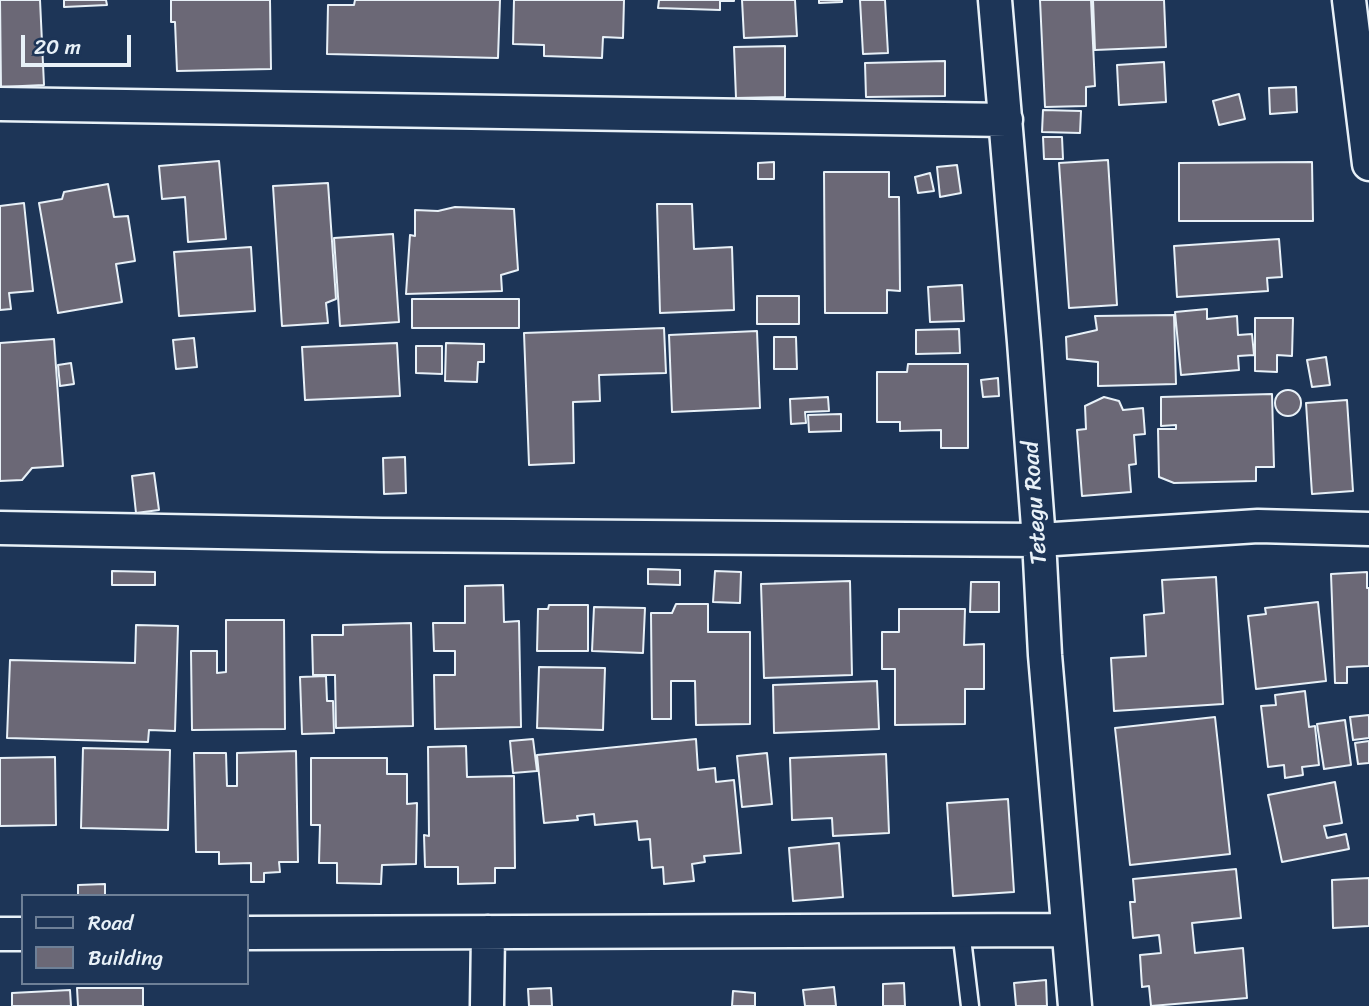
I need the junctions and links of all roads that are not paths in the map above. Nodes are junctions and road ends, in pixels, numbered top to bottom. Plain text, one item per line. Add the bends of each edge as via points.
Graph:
1 (995, 0) edge
2 (1349, 0) edge
3 (0, 104) edge
4 (1006, 120) junction
5 (1369, 164) edge
6 (0, 528) edge
7 (1369, 529) edge
8 (1039, 540) junction
9 (961, 930) junction
10 (1068, 930) junction
11 (488, 932) junction
12 (248, 933) edge
13 (0, 934) edge
14 (21, 934) edge
15 (487, 1006) edge
16 (970, 1006) edge
17 (1075, 1006) edge

1 - 4 street, Tetegu Road
2 - 5 street
3 - 4 street
4 - 8 street, Tetegu Road
6 - 8 street
7 - 8 street via 1258,526
8 - 10 street, Tetegu Road
9 - 10 street
9 - 11 street
9 - 16 lane
10 - 17 street, Tetegu Road
11 - 12 street
11 - 15 street
13 - 14 street

